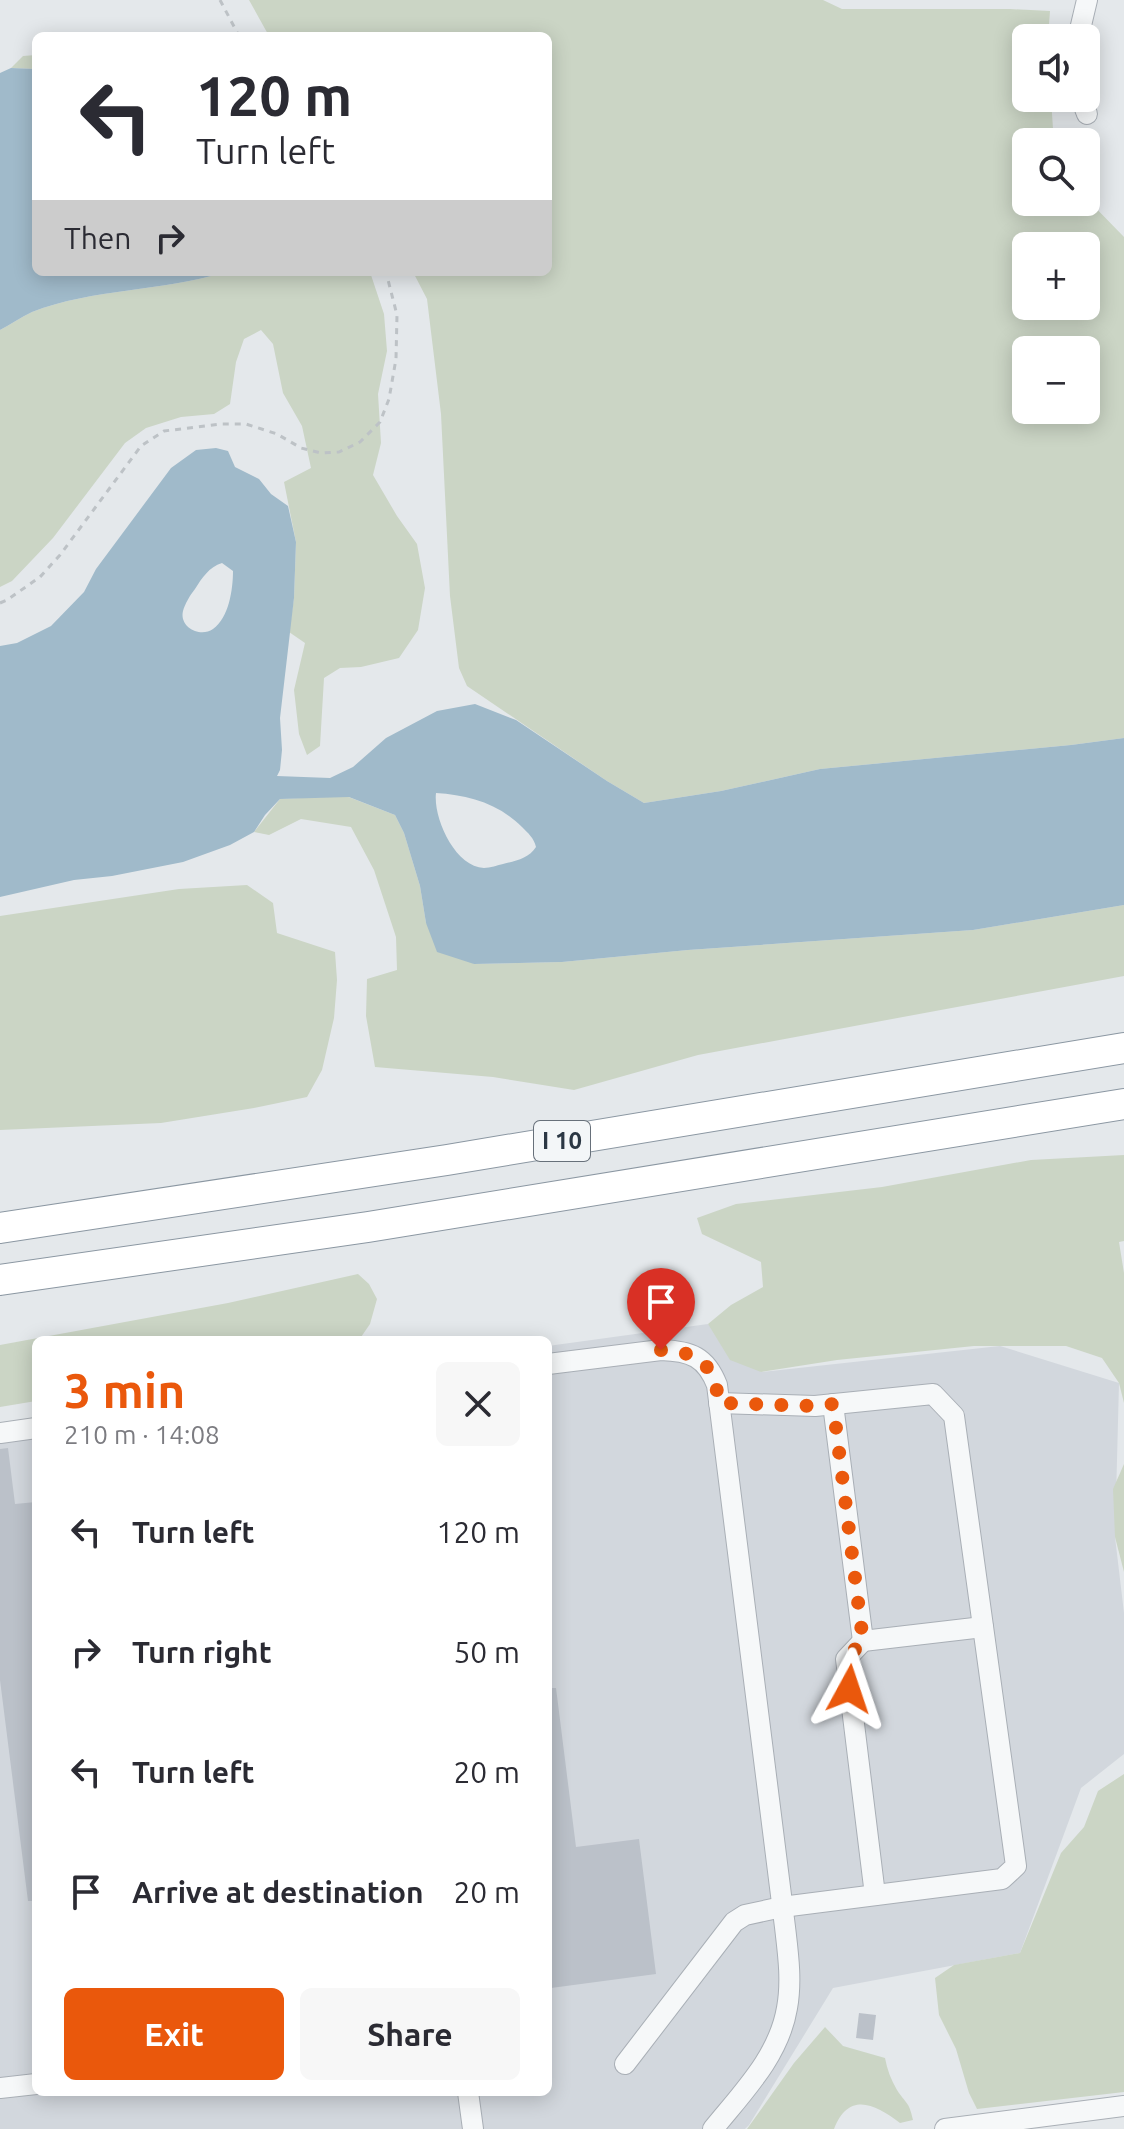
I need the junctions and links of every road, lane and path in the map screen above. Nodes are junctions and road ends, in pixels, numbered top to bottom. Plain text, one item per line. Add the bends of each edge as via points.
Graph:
1 (220, 0) edge
2 (1087, 0) edge
3 (1081, 24) edge
4 (237, 32) edge
5 (387, 276) edge
6 (0, 603) edge
7 (1124, 1048) edge
8 (1124, 1104) edge
9 (0, 1228) edge
10 (0, 1280) edge
11 (552, 1364) edge
12 (719, 1403) junction
13 (833, 1404) junction
14 (32, 1429) edge
15 (0, 1433) edge
16 (983, 1627) junction
17 (863, 1641) junction
18 (875, 1895) junction
19 (782, 1907) junction
20 (625, 2064) dead end
21 (32, 2084) edge
22 (0, 2088) edge
23 (469, 2096) edge
24 (1124, 2106) edge
25 (473, 2129) edge
26 (713, 2129) edge
27 (945, 2129) edge

1 - 4 path
2 - 3 street
5 - 6 path via 397,315 396,359 380,422 360,442 321,453 246,424 164,431 141,446 40,577
7 - 9 highway, I 10
8 - 10 highway, I 10 via 353,1230
11 - 12 street via 661,1350 690,1354 712,1373
12 - 13 street
12 - 19 street
13 - 16 street via 933,1394 954,1416
13 - 17 street
14 - 15 street
16 - 17 street
16 - 18 street via 1016,1866 1002,1879
17 - 18 street via 846,1659
18 - 19 street
19 - 20 street via 734,1922
19 - 26 street via 788,1960 784,2022 768,2059
21 - 22 street
23 - 25 street
24 - 27 street

